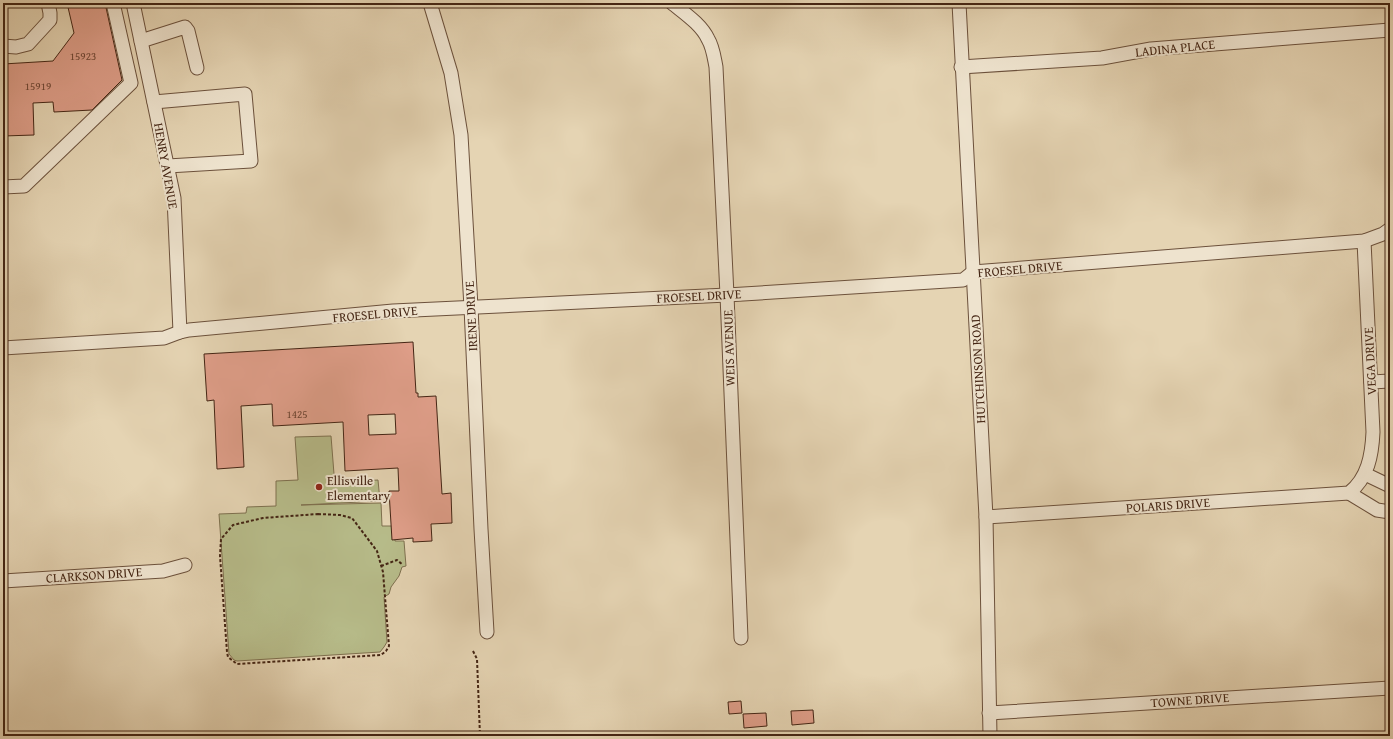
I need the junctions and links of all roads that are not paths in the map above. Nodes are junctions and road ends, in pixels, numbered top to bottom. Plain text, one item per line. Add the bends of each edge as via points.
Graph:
1 (48, 3) edge
2 (113, 3) edge
3 (133, 3) edge
4 (430, 3) edge
5 (672, 3) edge
6 (959, 3) edge
7 (1390, 30) edge
8 (141, 41) junction
9 (3, 46) edge
10 (961, 67) junction
11 (197, 68) dead end
12 (154, 102) junction
13 (168, 166) junction
14 (3, 187) edge
15 (1390, 229) edge
16 (1364, 241) junction
17 (972, 272) junction
18 (727, 295) junction
19 (471, 307) junction
20 (180, 332) junction
21 (3, 348) edge
22 (1390, 381) edge
23 (1371, 382) junction
24 (1363, 477) junction
25 (1390, 486) edge
26 (1349, 493) junction
27 (1390, 512) edge
28 (986, 517) junction
29 (185, 565) dead end
30 (3, 581) edge
31 (487, 632) dead end
32 (741, 638) dead end
33 (1390, 688) edge
34 (989, 713) junction
35 (990, 736) edge

1 - 9 street via 50,20 28,44 16,47
2 - 14 street via 131,83 24,186
3 - 8 street, HENRY AVENUE
4 - 19 street, IRENE DRIVE via 451,73 461,135
5 - 18 street, WEIS AVENUE via 708,38 716,66
6 - 10 street, HUTCHINSON ROAD
7 - 10 street, LADINA PLACE via 1150,49 1102,58
8 - 11 street via 185,27 188,30
8 - 12 street, HENRY AVENUE
10 - 17 street, HUTCHINSON ROAD
12 - 13 street, HENRY AVENUE
12 - 13 street via 245,94 251,161
13 - 20 street, HENRY AVENUE via 174,198
15 - 16 street, FROESEL DRIVE
16 - 17 street, FROESEL DRIVE
16 - 23 street, VEGA DRIVE
17 - 18 street, FROESEL DRIVE via 963,280
17 - 28 street, HUTCHINSON ROAD
18 - 19 street, FROESEL DRIVE
18 - 32 street, WEIS AVENUE
19 - 20 street, FROESEL DRIVE via 393,311
19 - 31 street, IRENE DRIVE
20 - 21 street, FROESEL DRIVE via 164,338
22 - 23 street
23 - 24 street, VEGA DRIVE via 1373,446
24 - 25 street
24 - 26 street
26 - 27 street via 1377,510
26 - 28 street, POLARIS DRIVE
28 - 34 street, HUTCHINSON ROAD
29 - 30 street, CLARKSON DRIVE via 163,571
33 - 34 street, TOWNE DRIVE
34 - 35 street, HUTCHINSON ROAD

